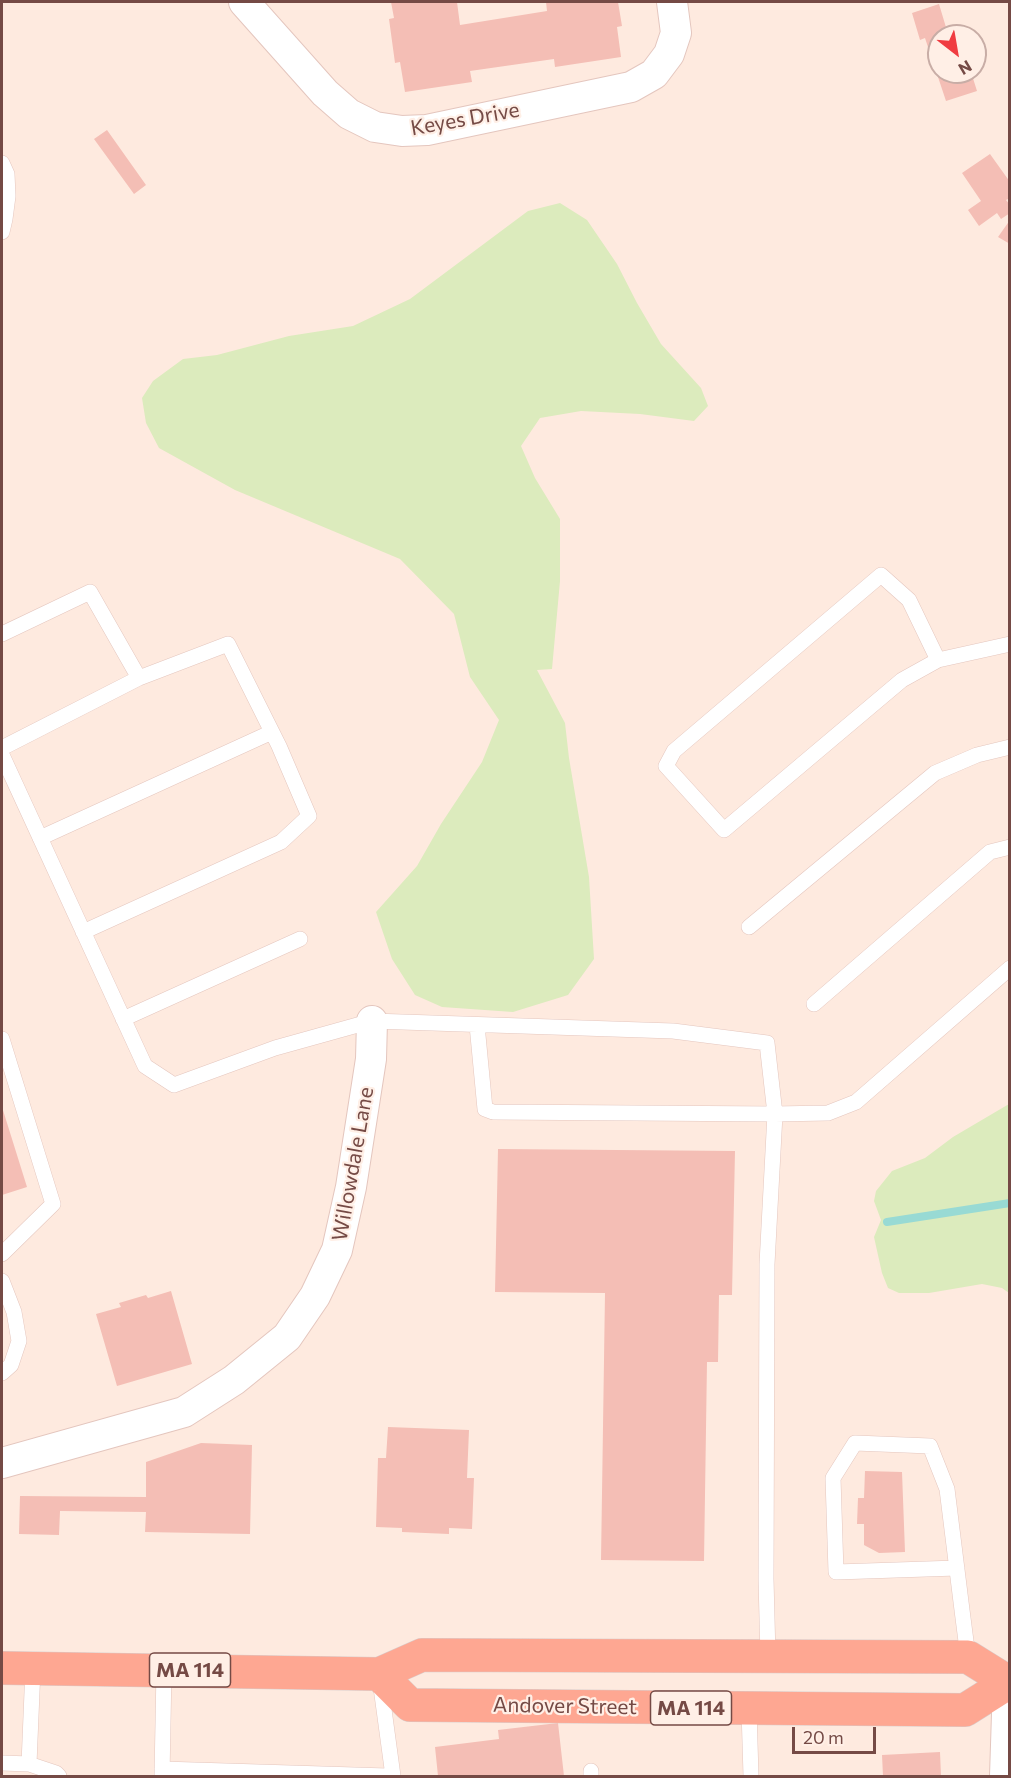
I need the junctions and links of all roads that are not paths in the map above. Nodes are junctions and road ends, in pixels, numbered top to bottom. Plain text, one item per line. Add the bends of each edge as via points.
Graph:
1 (244, 2) edge
2 (672, 2) edge
3 (2, 163) edge
4 (2, 232) edge
5 (2, 634) edge
6 (1010, 644) edge
7 (938, 660) junction
8 (140, 678) junction
9 (272, 732) junction
10 (1010, 747) edge
11 (2, 748) edge
12 (2, 755) edge
13 (40, 838) junction
14 (1010, 847) edge
15 (749, 927) dead end
16 (83, 932) junction
17 (300, 939) dead end
18 (1010, 968) edge
19 (814, 1004) dead end
20 (123, 1019) junction
21 (372, 1021) junction
22 (477, 1025) junction
23 (2, 1039) edge
24 (775, 1114) junction
25 (2, 1254) edge
26 (2, 1281) edge
27 (2, 1373) edge
28 (2, 1463) edge
29 (957, 1568) junction
30 (768, 1657) junction
31 (968, 1657) junction
32 (17, 1668) edge
33 (164, 1670) junction
34 (379, 1674) junction
35 (1009, 1683) edge
36 (749, 1709) junction
37 (2, 1763) edge
38 (29, 1764) junction
39 (162, 1773) edge
40 (59, 1776) edge
41 (387, 1776) edge
42 (393, 1776) edge
43 (751, 1776) edge
44 (1005, 1776) edge

1 - 2 street, Keyes Drive via 325,93 349,114 375,127 402,131 427,130 631,87 654,74 669,54 676,33
3 - 4 lane via 8,196
5 - 8 lane via 90,592
6 - 7 lane
7 - 7 lane via 909,600 881,575 674,751 666,766 724,830 902,680
8 - 9 lane via 228,644
8 - 11 lane
9 - 13 lane
9 - 16 lane via 309,816 281,842
10 - 15 lane via 977,755 934,773
12 - 13 lane
13 - 16 lane
14 - 19 lane via 990,852
16 - 20 lane
17 - 20 lane
18 - 24 lane via 856,1102 828,1113
20 - 21 lane via 145,1066 174,1085 275,1048
21 - 22 lane
21 - 28 street, Willowdale Lane via 370,1070 338,1250 315,1296 287,1337 234,1380 184,1412
22 - 24 lane via 673,1031 768,1043
22 - 24 lane via 485,1109 493,1112
23 - 25 lane via 53,1204
24 - 30 lane via 767,1264
26 - 27 lane via 14,1312 19,1341 11,1365
29 - 29 lane via 836,1572 833,1478 855,1443 930,1446 947,1489
29 - 31 lane
30 - 31 highway, MA 114
30 - 34 highway, MA 114 via 422,1654
31 - 35 highway
32 - 33 highway, MA 114
32 - 38 lane
33 - 34 highway, MA 114
33 - 39 lane
34 - 36 highway, Andover Street / MA 114 via 410,1705
34 - 42 lane
35 - 36 highway, Andover Street / MA 114 via 965,1710
35 - 44 street
36 - 43 lane
37 - 38 lane
38 - 40 lane
39 - 41 lane

